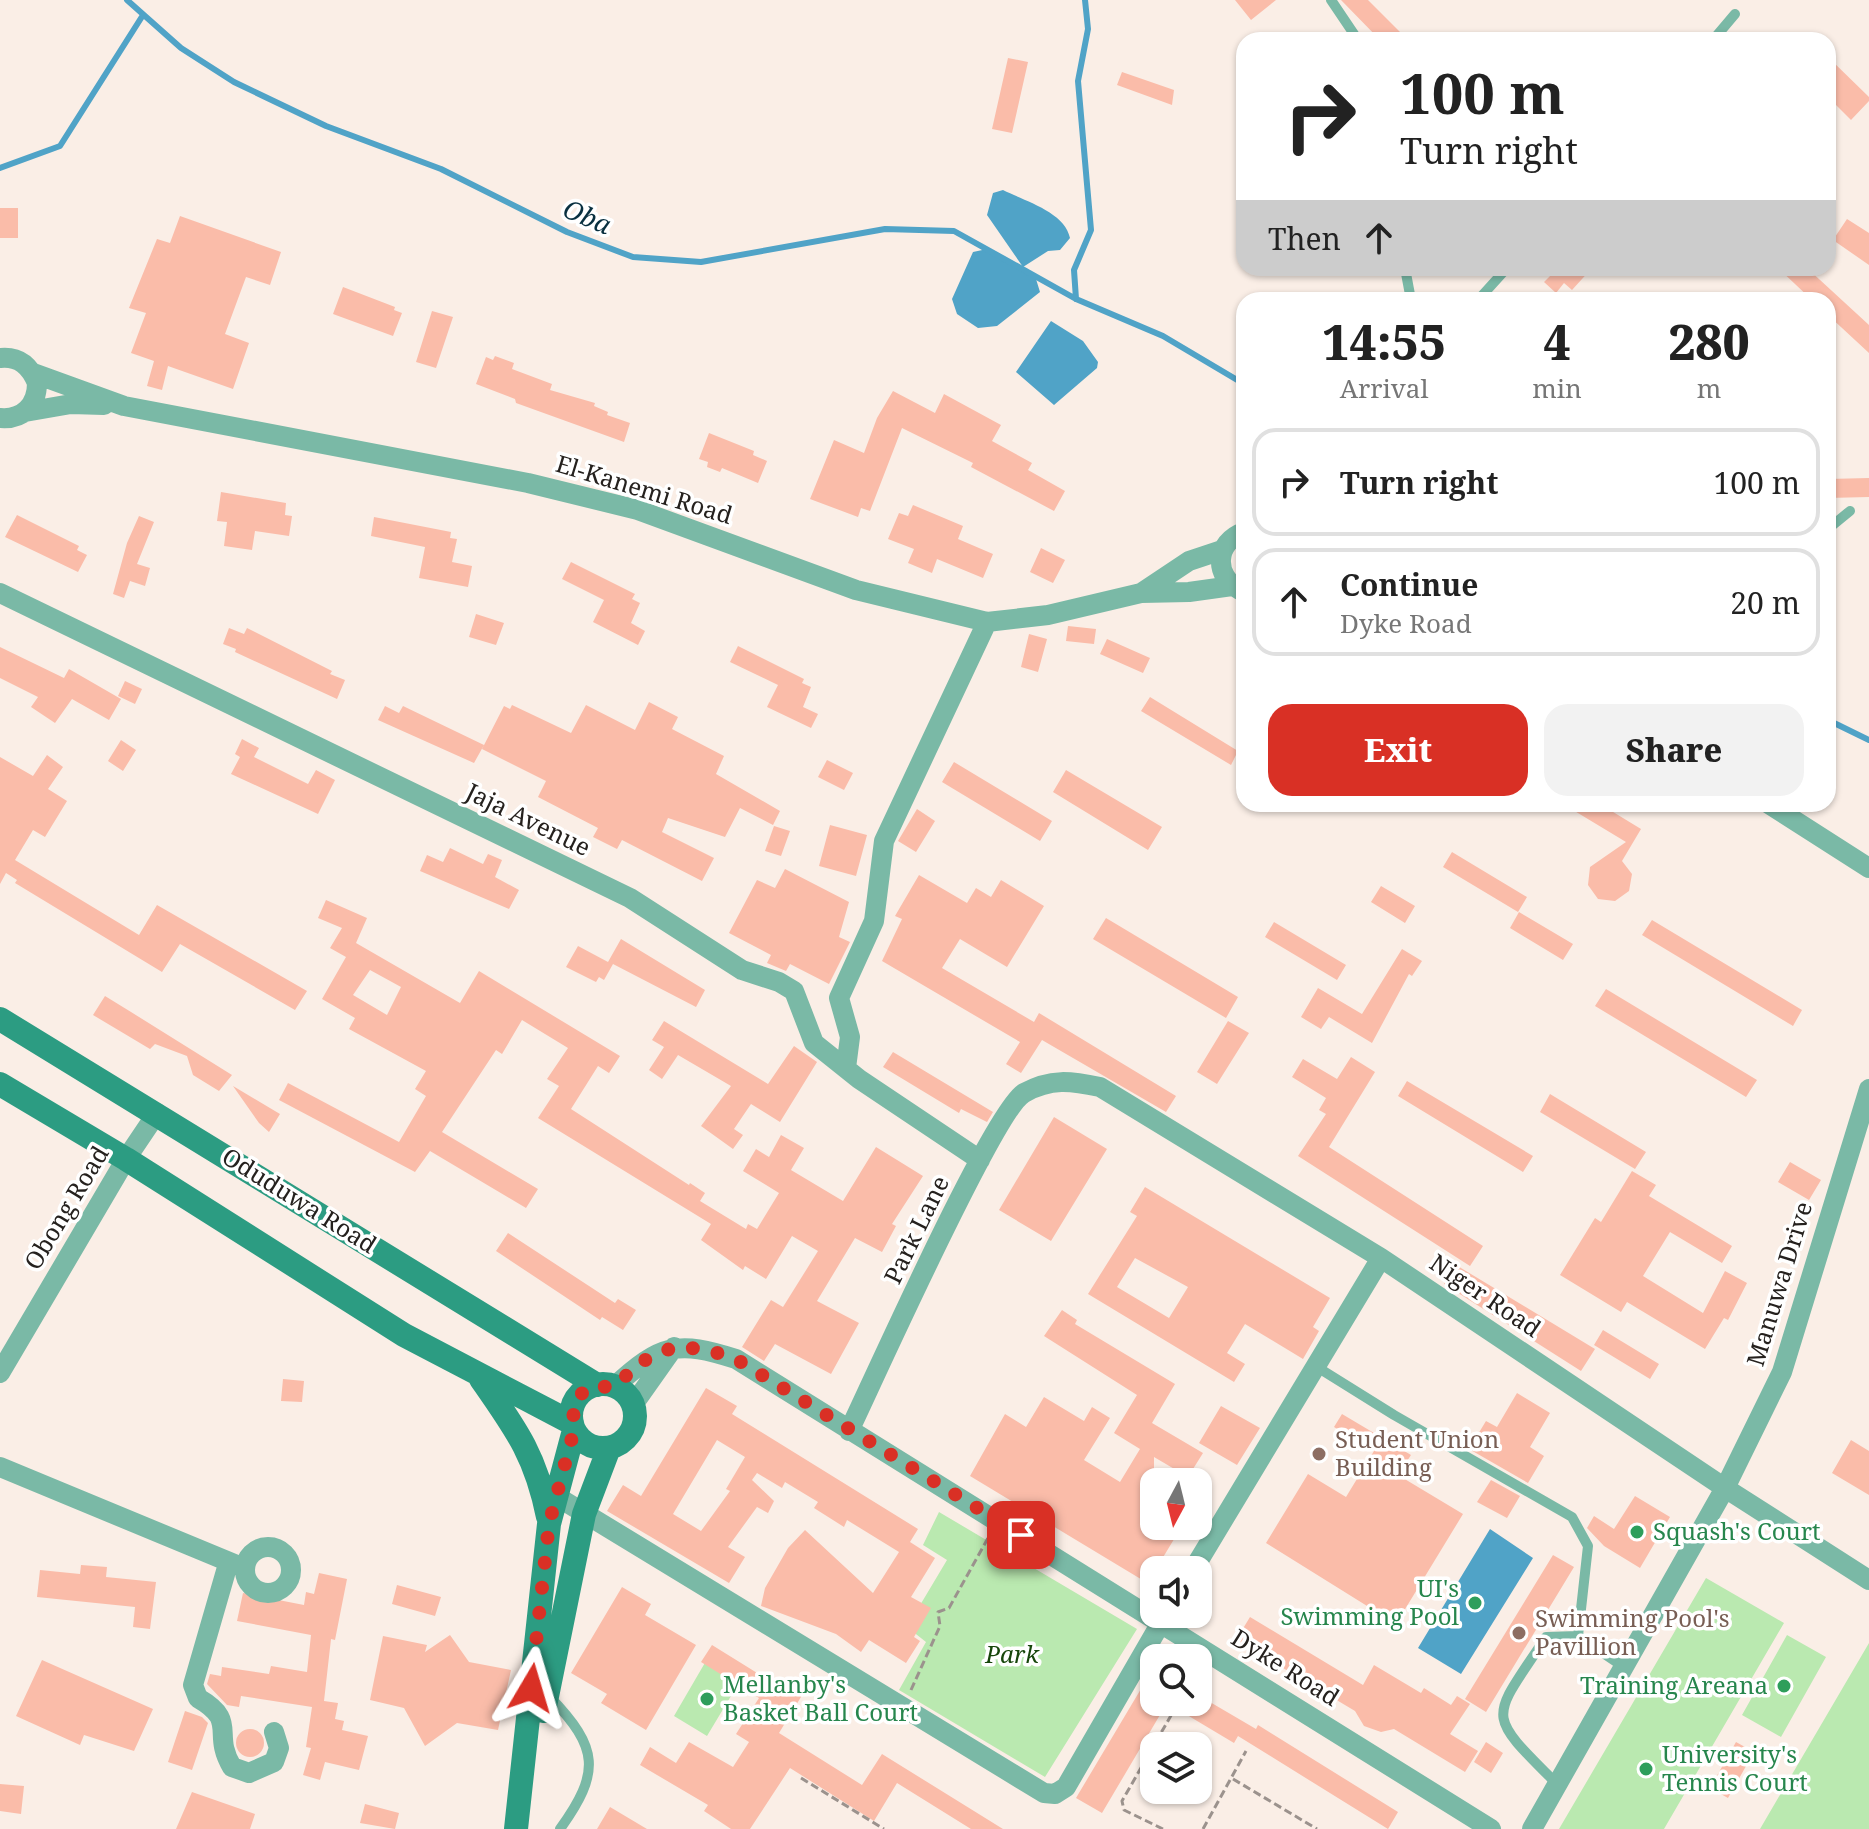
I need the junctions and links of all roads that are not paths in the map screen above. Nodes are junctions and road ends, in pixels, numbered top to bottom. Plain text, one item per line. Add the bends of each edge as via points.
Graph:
1 (1331, 0) edge
2 (1735, 14) dead end
3 (1353, 32) edge
4 (1720, 32) edge
5 (1500, 276) edge
6 (1485, 292) edge
7 (0, 340) edge
8 (17, 363) edge
9 (124, 406) junction
10 (14, 415) edge
11 (0, 434) edge
12 (1850, 511) dead end
13 (1836, 522) edge
14 (1236, 536) edge
15 (1222, 550) junction
16 (1236, 586) edge
17 (1236, 588) edge
18 (0, 593) edge
19 (1141, 593) junction
20 (987, 622) junction
21 (1782, 812) edge
22 (1869, 868) edge
23 (0, 1019) edge
24 (846, 1068) junction
25 (1061, 1079) joint
26 (0, 1084) edge
27 (1869, 1089) edge
28 (157, 1113) junction
29 (126, 1159) junction
30 (980, 1160) junction
31 (1381, 1258) junction
32 (674, 1347) junction
33 (1317, 1367) junction
34 (0, 1373) edge
35 (478, 1374) junction
36 (606, 1385) junction
37 (633, 1405) junction
38 (573, 1427) junction
39 (849, 1431) junction
40 (609, 1448) junction
41 (0, 1467) edge
42 (1725, 1488) junction
43 (556, 1496) junction
44 (584, 1514) junction
45 (549, 1524) junction
46 (1202, 1556) edge
47 (1869, 1580) edge
48 (1140, 1604) edge
49 (1158, 1628) edge
50 (1179, 1628) edge
51 (1578, 1636) junction
52 (1624, 1667) junction
53 (546, 1693) junction
54 (274, 1732) dead end
55 (1558, 1785) junction
56 (516, 1829) edge
57 (531, 1829) edge
58 (560, 1829) edge
59 (1491, 1829) edge
60 (1532, 1829) edge

1 - 3 lane
2 - 4 lane
5 - 6 lane
7 - 8 street
8 - 9 street, El-Kanemi Road
8 - 10 street via 37,393
9 - 10 street, El-Kanemi Road via 71,404
9 - 20 street, El-Kanemi Road via 638,510 856,590
10 - 11 street
12 - 13 lane
14 - 15 street, El-Kanemi Road
15 - 16 street via 1221,568
15 - 19 street, El-Kanemi Road via 1189,561
17 - 19 street, El-Kanemi Road
18 - 24 street, Jaja Avenue via 630,898 742,970 794,991 814,1043
19 - 20 street, El-Kanemi Road via 1048,615
20 - 24 street via 884,841 874,921 839,998 850,1037
21 - 22 street
23 - 28 street, Oduduwa Road
24 - 30 street, Jaja Avenue
25 - 30 street, Park Lane via 1021,1094
25 - 31 street, Niger Road via 1100,1087
26 - 29 street
27 - 42 street, Manuwa Drive via 1782,1372
28 - 29 street, Obong Road
28 - 36 street, Oduduwa Road
29 - 34 street, Obong Road
29 - 35 street via 404,1335
30 - 39 street, Park Lane
31 - 33 street
31 - 42 street, Niger Road
32 - 36 street
32 - 37 street
32 - 39 street, Dyke Road via 736,1359
33 - 46 street
33 - 51 lane via 1572,1517 1588,1546
35 - 38 street
35 - 45 street via 525,1442 539,1475
36 - 37 street
36 - 38 street via 587,1388 573,1403
37 - 40 street via 633,1428
38 - 40 street via 589,1445
38 - 43 street
39 - 48 street, Dyke Road
40 - 44 street
41 - 54 street via 236,1566 193,1685 198,1698 224,1721 221,1749 232,1767 249,1773 274,1762 279,1748
42 - 47 street, Niger Road
42 - 52 street, Manuwa Drive
43 - 44 street
43 - 45 street
44 - 49 street via 1044,1793 1066,1787
44 - 53 street
45 - 56 street
50 - 59 street, Dyke Road
51 - 52 lane
51 - 55 lane via 1546,1637 1505,1700 1501,1721 1507,1734
52 - 55 street, Manuwa Drive
53 - 57 street
53 - 58 lane via 575,1723 591,1759 588,1784
55 - 60 street, Manuwa Drive

